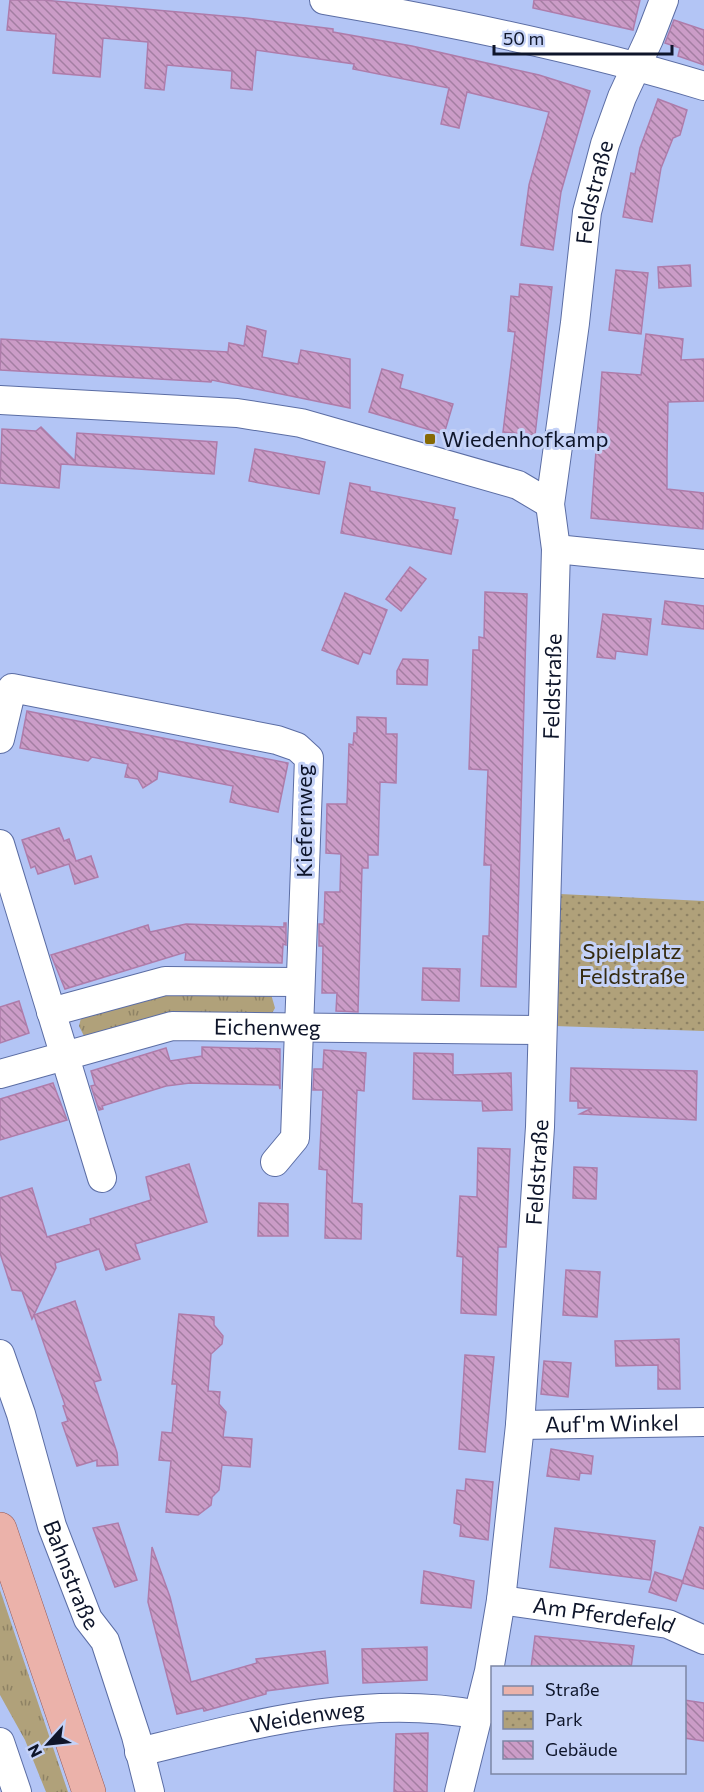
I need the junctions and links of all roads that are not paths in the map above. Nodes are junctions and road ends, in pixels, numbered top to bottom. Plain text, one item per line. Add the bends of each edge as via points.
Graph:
1 (324, 0) edge
2 (664, 0) edge
3 (637, 66) junction
4 (704, 86) edge
5 (0, 400) edge
6 (550, 504) junction
7 (556, 549) junction
8 (704, 564) edge
9 (0, 739) edge
10 (0, 844) edge
11 (300, 982) junction
12 (51, 1012) junction
13 (299, 1028) junction
14 (542, 1030) junction
15 (65, 1055) junction
16 (0, 1074) edge
17 (275, 1162) dead end
18 (102, 1178) dead end
19 (0, 1354) edge
20 (704, 1422) edge
21 (520, 1425) junction
22 (0, 1529) edge
23 (501, 1600) junction
24 (704, 1640) edge
25 (479, 1715) junction
26 (0, 1742) edge
27 (139, 1752) junction
28 (17, 1792) edge
29 (89, 1792) edge
30 (150, 1792) edge
31 (459, 1792) edge

1 - 3 street via 451,22
2 - 3 street, Feldstraße
3 - 4 street
3 - 6 street, Feldstraße via 605,144 587,212
5 - 6 street via 237,412 302,423 518,485
6 - 7 street
7 - 8 street
7 - 14 street, Feldstraße
9 - 11 street, Kiefernweg via 12,688 250,734 297,747 309,758
10 - 12 street
11 - 12 street, Eichenweg via 165,981
11 - 13 street, Kiefernweg
12 - 15 street
13 - 14 street, Eichenweg
13 - 15 street, Eichenweg via 172,1026
13 - 17 street, Kiefernweg via 295,1138
14 - 21 street, Feldstraße via 540,1127
15 - 16 street, Eichenweg
15 - 18 street
19 - 27 street, Bahnstraße via 52,1526 85,1612 105,1641
20 - 21 street, Auf'm Winkel
21 - 23 street, Feldstraße
22 - 29 main road
23 - 24 street, Am Pferdefeld via 668,1624
23 - 25 street, Feldstraße
25 - 27 street, Weidenweg via 449,1709 353,1708 254,1725
25 - 31 street, Feldstraße
26 - 28 street
27 - 30 street, Bahnstraße

